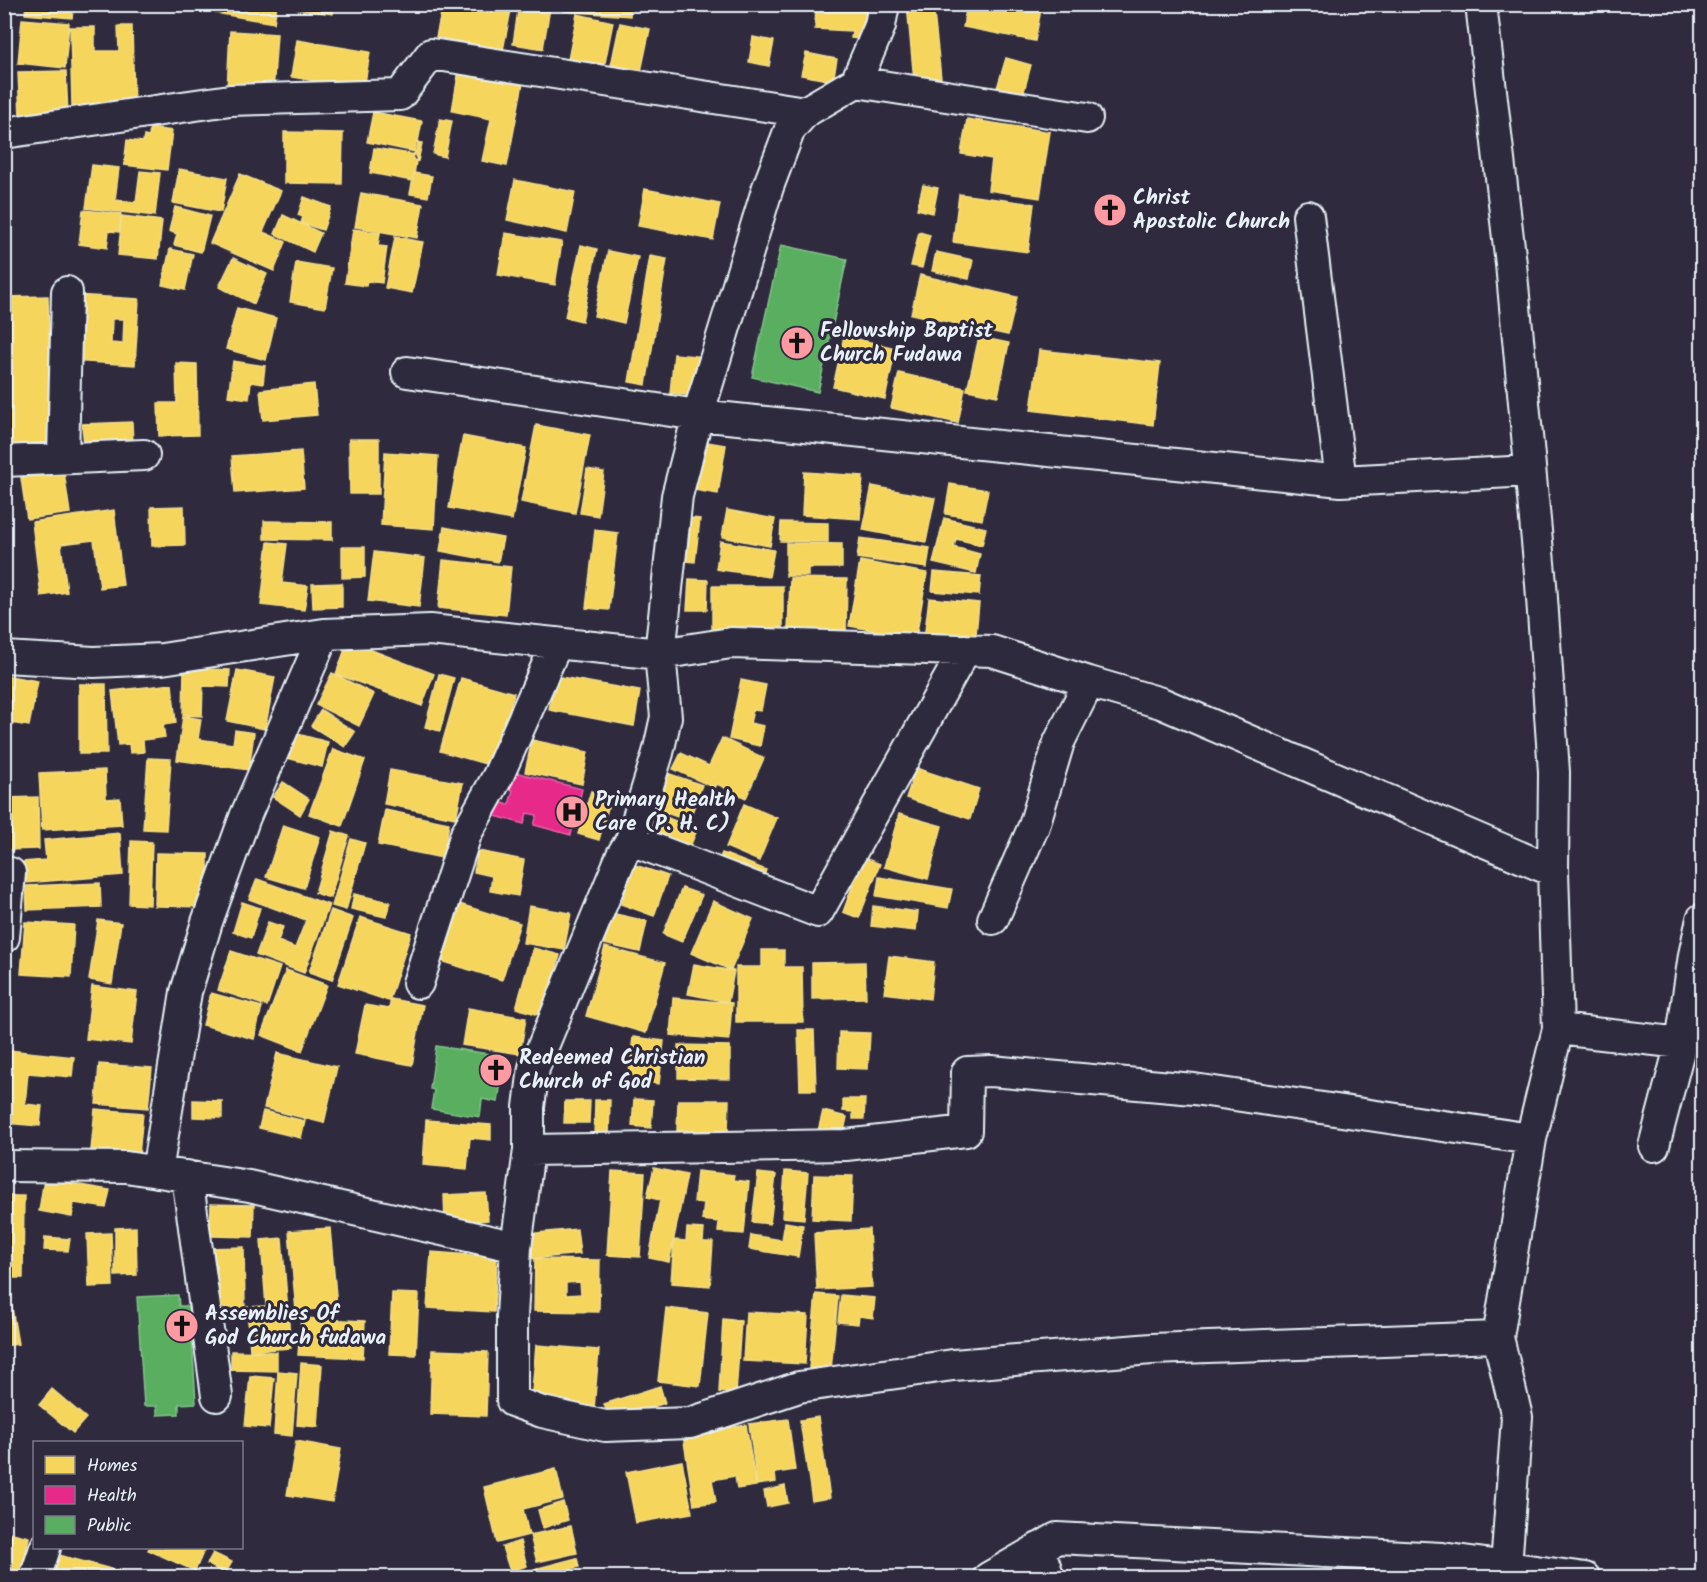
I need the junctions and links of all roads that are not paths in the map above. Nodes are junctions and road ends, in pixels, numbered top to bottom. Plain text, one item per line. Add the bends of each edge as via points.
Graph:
1 (884, 4) edge
2 (1480, 4) edge
3 (856, 82) junction
4 (806, 112) junction
5 (1087, 118) dead end
6 (4, 133) edge
7 (1308, 216) dead end
8 (67, 292) dead end
9 (407, 372) dead end
10 (698, 415) junction
11 (144, 455) dead end
12 (63, 458) junction
13 (4, 461) edge
14 (1530, 471) junction
15 (1341, 481) junction
16 (324, 634) junction
17 (557, 643) junction
18 (965, 651) junction
19 (660, 654) junction
20 (4, 657) edge
21 (1089, 682) junction
22 (630, 840) junction
23 (1553, 872) junction
24 (10, 873) dead end
25 (993, 919) dead end
26 (1702, 919) edge
27 (4, 937) edge
28 (418, 983) dead end
29 (1558, 1029) junction
30 (1681, 1043) junction
31 (1531, 1139) junction
32 (1654, 1146) dead end
33 (529, 1150) junction
34 (4, 1166) edge
35 (157, 1172) junction
36 (187, 1176) junction
37 (516, 1247) junction
38 (1498, 1337) junction
39 (217, 1396) dead end
40 (1039, 1548) junction
41 (45, 1549) edge
42 (1506, 1567) junction
43 (1441, 1568) edge
44 (35, 1578) edge
45 (988, 1578) edge
46 (1049, 1578) edge
47 (1585, 1578) edge

1 - 3 street via 880,26
2 - 14 street via 1511,264
3 - 4 street
3 - 5 street
4 - 6 street via 431,54 400,94 230,100
4 - 10 street via 790,129 768,187
7 - 15 street
8 - 12 street
9 - 10 street
10 - 15 street
10 - 19 street via 677,496
11 - 12 street
12 - 13 street
14 - 15 street
14 - 23 street via 1554,772
16 - 17 street via 430,630
16 - 20 street via 162,659 94,662
16 - 35 street via 245,817 207,922 186,992
17 - 19 street
17 - 28 street via 498,776 466,834
18 - 19 street via 732,644
18 - 21 street via 992,651
18 - 22 street via 818,912
19 - 22 street via 666,717
21 - 23 street via 1161,703
21 - 25 street via 1059,742 1034,826
22 - 33 street via 534,1068
23 - 29 street
24 - 27 street
26 - 30 street
29 - 30 street
29 - 31 street
30 - 32 street
31 - 33 street via 1194,1089 991,1071 967,1072 966,1131 846,1144
31 - 38 street
33 - 37 street
34 - 35 street via 126,1167
35 - 36 street
36 - 37 street via 249,1186
36 - 39 street
37 - 38 street via 512,1401 542,1413 605,1426 690,1423 799,1388 953,1365 1152,1349
38 - 42 street via 1517,1417
40 - 43 street via 1057,1538
40 - 45 street
40 - 46 street
41 - 44 street
42 - 43 street
42 - 47 street

